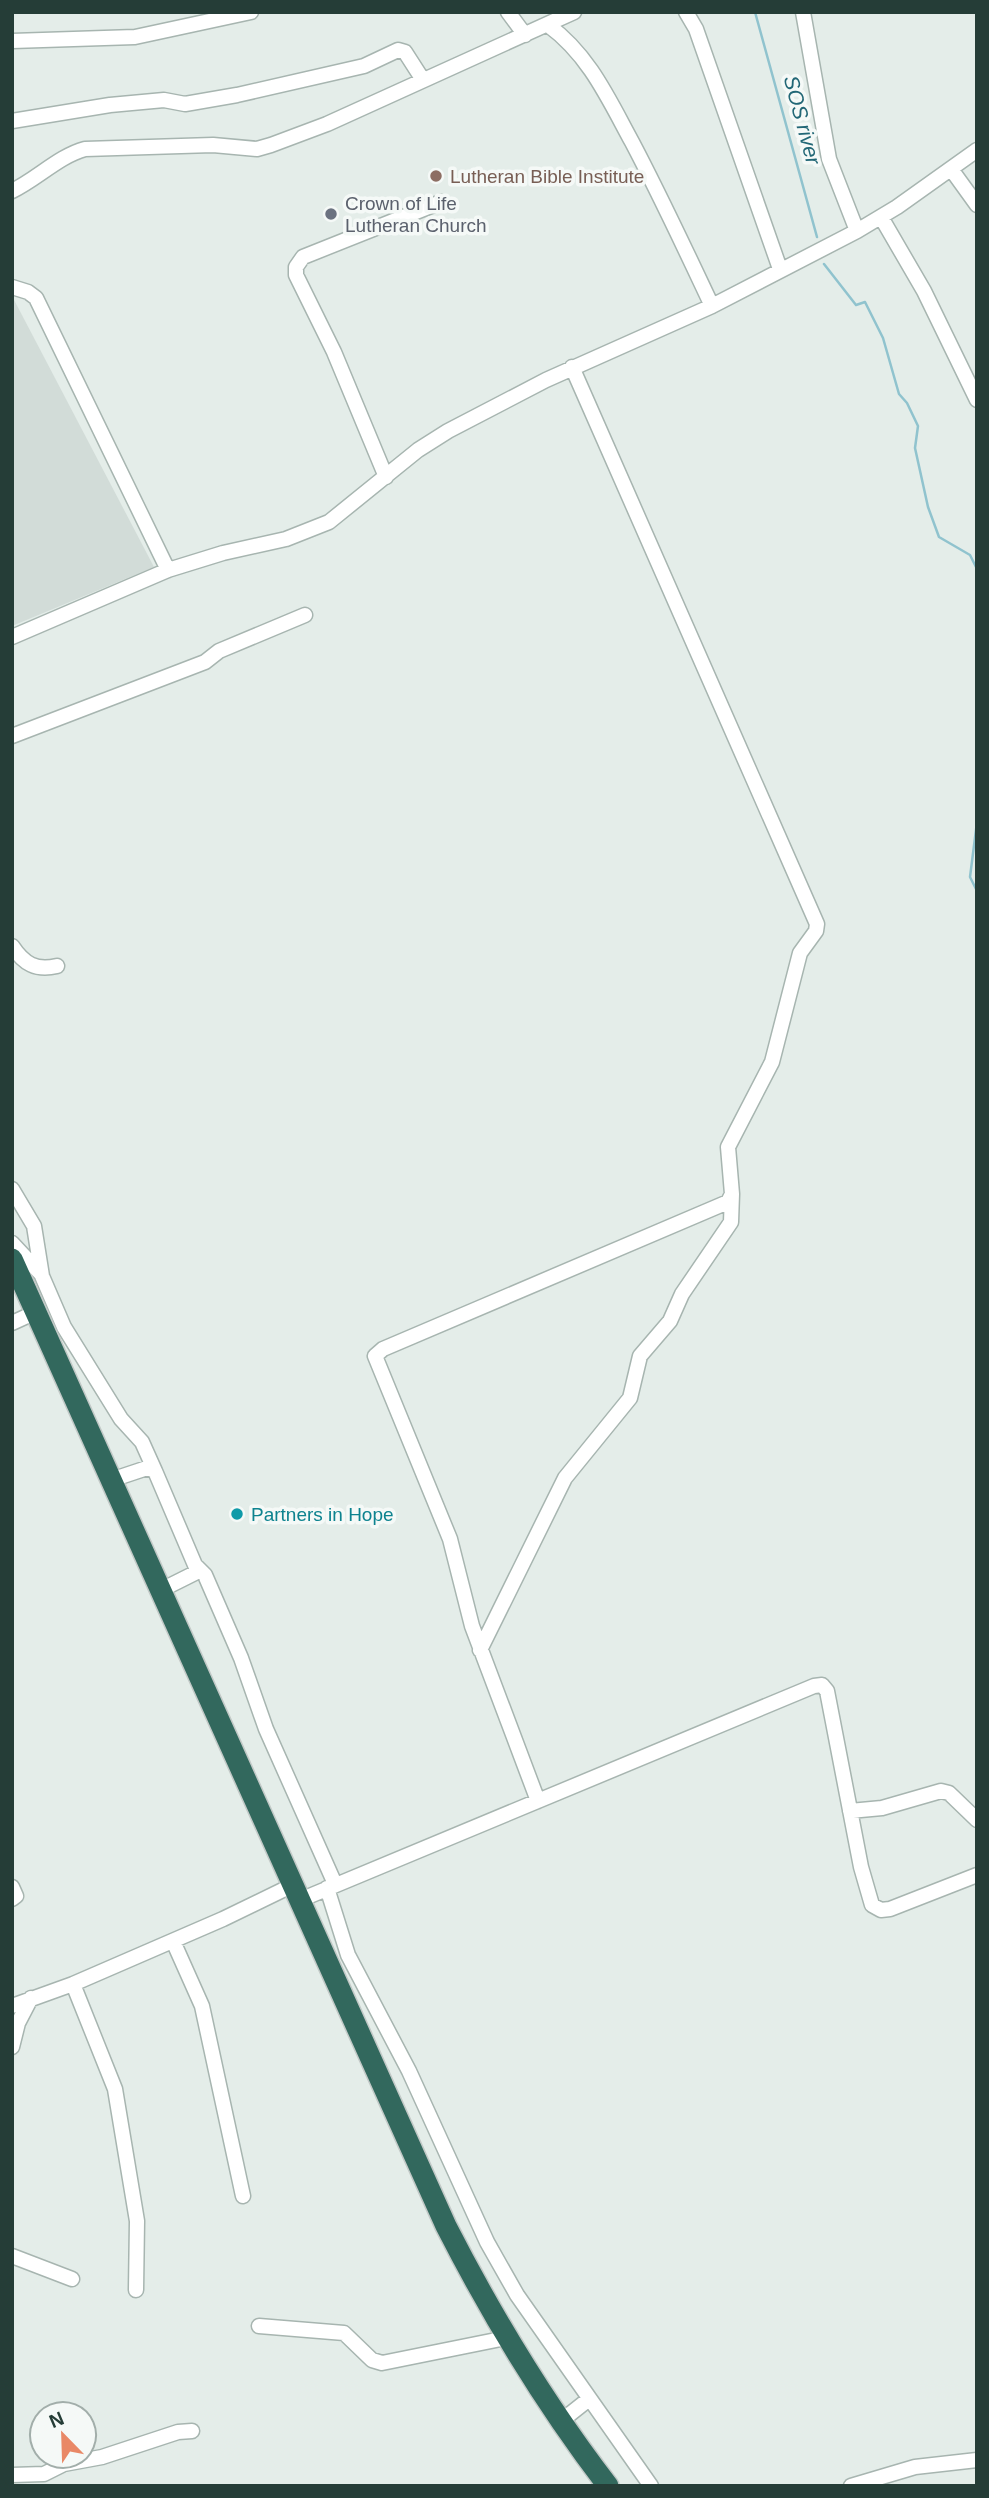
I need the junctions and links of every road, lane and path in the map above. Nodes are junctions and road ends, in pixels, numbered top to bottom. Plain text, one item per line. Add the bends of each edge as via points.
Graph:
1 (251, 12) edge
2 (508, 12) edge
3 (574, 12) edge
4 (687, 12) edge
5 (803, 12) edge
6 (548, 25) junction
7 (525, 35) junction
8 (12, 41) edge
9 (423, 80) junction
10 (12, 121) edge
11 (977, 150) edge
12 (951, 169) junction
13 (12, 191) edge
14 (441, 202) dead end
15 (977, 205) edge
16 (881, 217) junction
17 (857, 231) junction
18 (780, 269) junction
19 (12, 287) edge
20 (712, 306) junction
21 (572, 367) junction
22 (977, 400) edge
23 (386, 477) junction
24 (169, 570) junction
25 (305, 615) dead end
26 (12, 637) edge
27 (12, 736) edge
28 (12, 946) edge
29 (57, 966) dead end
30 (12, 1189) edge
31 (732, 1194) junction
32 (12, 1242) edge
33 (12, 1259) edge
34 (42, 1276) junction
35 (36, 1312) junction
36 (12, 1323) edge
37 (64, 1327) junction
38 (76, 1400) junction
39 (155, 1471) junction
40 (111, 1480) junction
41 (199, 1571) junction
42 (161, 1590) junction
43 (480, 1650) junction
44 (538, 1801) junction
45 (850, 1811) junction
46 (977, 1820) edge
47 (977, 1875) edge
48 (12, 1886) edge
49 (331, 1886) junction
50 (296, 1893) junction
51 (12, 1899) edge
52 (173, 1941) junction
53 (74, 1984) junction
54 (31, 1998) junction
55 (12, 2006) edge
56 (12, 2046) edge
57 (243, 2196) dead end
58 (12, 2256) edge
59 (72, 2279) dead end
60 (136, 2290) dead end
61 (258, 2326) dead end
62 (506, 2339) junction
63 (589, 2399) junction
64 (561, 2422) junction
65 (192, 2431) dead end
66 (977, 2460) edge
67 (12, 2474) edge
68 (608, 2486) edge
69 (651, 2486) edge
70 (851, 2486) edge

1 - 8 street via 135,37
2 - 7 street
3 - 6 street
4 - 18 street
5 - 17 street via 829,159
6 - 7 street
6 - 20 street via 572,44 597,77
7 - 9 street
9 - 10 street via 405,52 398,50 364,66 237,95 185,104 164,100 110,105
9 - 13 street via 257,149 213,145 85,149
11 - 12 street
12 - 15 street
12 - 16 street
14 - 23 street via 303,257 296,267
16 - 17 street
16 - 22 street via 925,291
17 - 18 street
18 - 20 street
19 - 24 street via 36,298
20 - 21 street
21 - 23 street via 449,431
21 - 31 street via 817,924 800,953 772,1062 728,1147
23 - 24 street via 347,510 310,531
24 - 26 street
25 - 27 street via 219,651 205,662
28 - 29 street via 24,962 42,970
30 - 34 street via 34,1226
31 - 43 street via 731,1222 682,1294 670,1321 640,1356 630,1398 565,1478
31 - 43 street via 728,1202 375,1356 450,1539
32 - 34 street
33 - 35 highway
34 - 37 street
35 - 36 street
35 - 38 highway
37 - 38 street
37 - 39 street via 121,1419 142,1442
38 - 40 highway
39 - 40 street via 147,1468
39 - 41 street
40 - 42 highway
41 - 42 street
41 - 49 street via 205,1575 241,1658
42 - 50 highway
43 - 44 street
44 - 45 street via 822,1685 827,1691
44 - 49 street
45 - 46 street via 882,1808 941,1791
45 - 47 street via 865,1889 872,1905 881,1910
48 - 51 street via 16,1896
49 - 50 street
49 - 63 street via 348,1955 418,2091 487,2242 517,2295
50 - 52 street
50 - 62 highway via 446,2226
52 - 53 street
52 - 57 street via 209,2033
53 - 54 street
53 - 60 street via 117,2102 137,2221
54 - 55 street
54 - 56 street
58 - 59 street
61 - 62 street via 344,2333 372,2360 382,2363
62 - 64 highway
63 - 64 street
63 - 69 street
64 - 68 highway
65 - 67 street via 64,2464 44,2474
66 - 70 street via 915,2466

